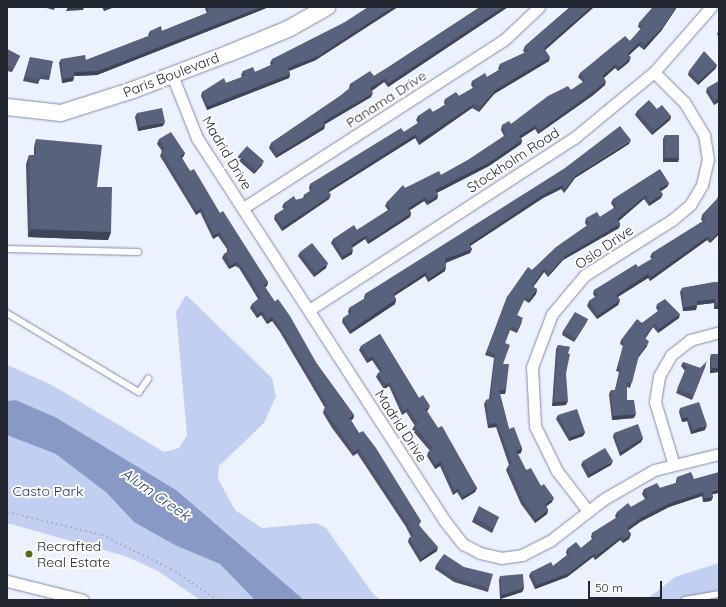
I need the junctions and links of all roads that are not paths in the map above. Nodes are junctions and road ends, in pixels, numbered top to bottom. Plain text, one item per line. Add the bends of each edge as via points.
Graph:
1 (327, 7) edge
2 (539, 7) edge
3 (711, 7) edge
4 (654, 72) junction
5 (172, 75) junction
6 (7, 107) edge
7 (243, 208) junction
8 (7, 249) edge
9 (138, 252) dead end
10 (309, 310) junction
11 (7, 313) edge
12 (719, 332) edge
13 (148, 379) dead end
14 (719, 454) edge
15 (673, 462) junction
16 (588, 511) junction
17 (7, 581) edge
18 (719, 594) edge
19 (83, 600) edge
20 (685, 600) edge

1 - 5 street, Paris Boulevard via 290,28
2 - 7 street, Panama Drive via 504,40
3 - 4 street, Stockholm Road
4 - 10 street, Stockholm Road via 574,138
4 - 16 street, Oslo Drive via 684,102 704,135 708,160 702,185 690,205 672,220 585,275 552,314 532,367 535,426 557,471
5 - 6 street, Paris Boulevard via 61,113
5 - 7 street, Madrid Drive via 197,138
7 - 10 street, Madrid Drive
8 - 9 lane
10 - 16 street, Madrid Drive via 439,513 463,544 480,553 501,558 522,555 550,541
11 - 13 lane via 139,392
12 - 15 street via 690,340 671,356 659,376 655,402
14 - 15 street, Madrid Drive
15 - 16 street, Madrid Drive via 654,470
17 - 19 street
18 - 20 lane

